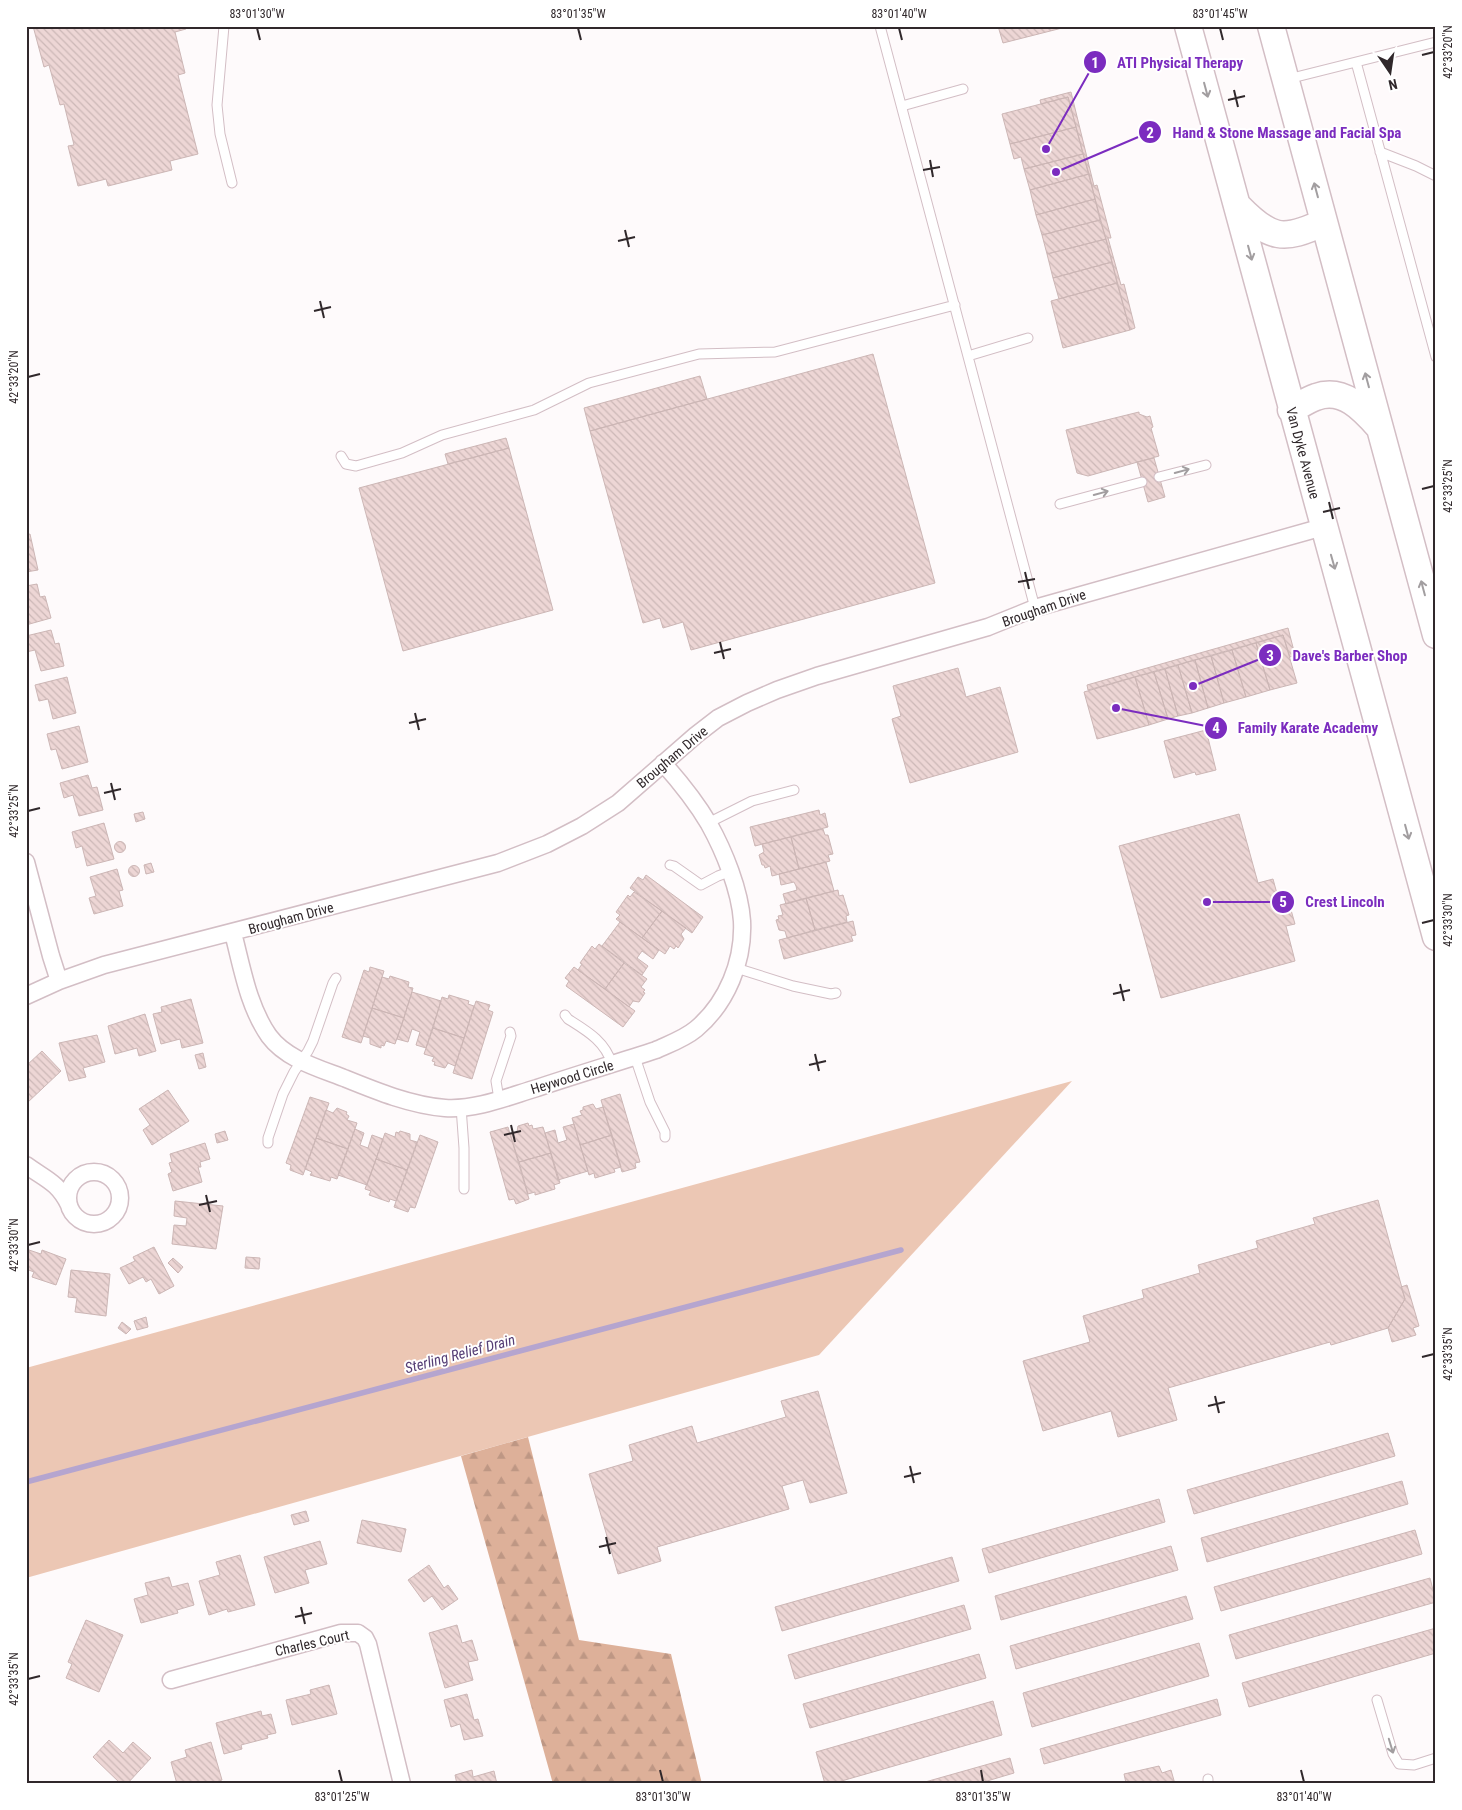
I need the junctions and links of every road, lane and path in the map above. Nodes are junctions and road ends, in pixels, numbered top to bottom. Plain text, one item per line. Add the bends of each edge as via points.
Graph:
1 (224, 26) edge
2 (880, 26) edge
3 (1188, 26) edge
4 (1271, 26) edge
5 (1436, 42) edge
6 (1356, 62) junction
7 (1286, 80) junction
8 (964, 89) dead end
9 (902, 106) junction
10 (1380, 152) junction
11 (1436, 176) edge
12 (232, 183) dead end
13 (1238, 206) junction
14 (1324, 222) junction
15 (955, 304) junction
16 (1028, 338) dead end
17 (968, 356) junction
18 (1436, 357) edge
19 (1291, 410) junction
20 (1380, 428) junction
21 (341, 456) dead end
22 (1206, 465) dead end
23 (1159, 477) dead end
24 (1142, 482) dead end
25 (1060, 504) dead end
26 (1323, 527) junction
27 (1036, 608) junction
28 (1436, 635) edge
29 (663, 763) junction
30 (794, 790) dead end
31 (708, 823) junction
32 (26, 862) edge
33 (670, 865) dead end
34 (729, 872) junction
35 (233, 933) junction
36 (1436, 937) edge
37 (736, 968) junction
38 (336, 978) dead end
39 (59, 981) junction
40 (836, 993) dead end
41 (26, 996) edge
42 (565, 1015) dead end
43 (510, 1032) dead end
44 (635, 1057) junction
45 (302, 1061) junction
46 (612, 1064) junction
47 (500, 1100) junction
48 (461, 1107) junction
49 (665, 1136) dead end
50 (268, 1142) dead end
51 (26, 1165) edge
52 (80, 1175) junction
53 (53, 1182) junction
54 (464, 1189) dead end
55 (69, 1206) junction
56 (171, 1680) dead end
57 (1377, 1700) dead end
58 (1436, 1758) edge
59 (402, 1784) edge

1 - 12 lane via 217,105 220,134
2 - 9 lane
3 -> 13 main road, Van Dyke Avenue
4 - 7 main road
5 - 6 lane
6 - 7 lane
6 - 10 lane
14 -> 7 main road
8 - 9 lane
9 - 15 lane
10 - 11 lane
10 - 18 lane
13 - 14 main road via 1254,223 1284,235 1301,233
13 -> 19 main road, Van Dyke Avenue
20 -> 14 main road
15 - 17 lane
15 - 21 lane via 775,352 699,354 589,383 534,410 442,435 402,453 356,466 346,464
16 - 17 lane
17 - 27 lane
19 - 20 main road via 1316,397 1337,395 1359,405
19 - 26 main road, Van Dyke Avenue
28 -> 20 main road
23 -> 22 lane
25 -> 24 lane
26 - 27 street, Brougham Drive
26 -> 36 main road, Van Dyke Avenue
27 - 29 street, Brougham Drive via 988,628 816,676 778,690 718,718
29 - 31 street, Heywood Circle
29 - 35 street, Brougham Drive via 618,803 547,844 498,863
30 - 31 lane via 744,804
31 - 34 street, Heywood Circle
32 - 39 street
33 - 34 lane via 701,885
34 - 37 street, Heywood Circle via 742,922
35 - 39 street, Brougham Drive via 104,965
35 - 45 street, Heywood Circle via 258,1019 277,1045
37 - 40 lane via 793,986
37 - 44 street, Heywood Circle via 721,1001 695,1030
38 - 45 lane via 313,1041
39 - 41 street, Brougham Drive
42 - 46 lane via 601,1042
43 - 47 lane via 496,1082
44 - 46 street, Heywood Circle
44 - 49 lane
45 - 48 street, Heywood Circle via 403,1100 436,1107
45 - 50 lane via 283,1094
46 - 47 street, Heywood Circle
47 - 48 street, Heywood Circle
48 - 54 lane
51 - 53 street
52 - 53 street
52 - 55 street via 69,1189
52 - 55 street via 88,1172 106,1174 118,1187 119,1204 110,1218 95,1224 79,1219
53 - 55 street via 63,1192
56 - 59 street, Charles Court via 341,1633 358,1633 368,1644
57 -> 58 lane via 1399,1764 1414,1765

